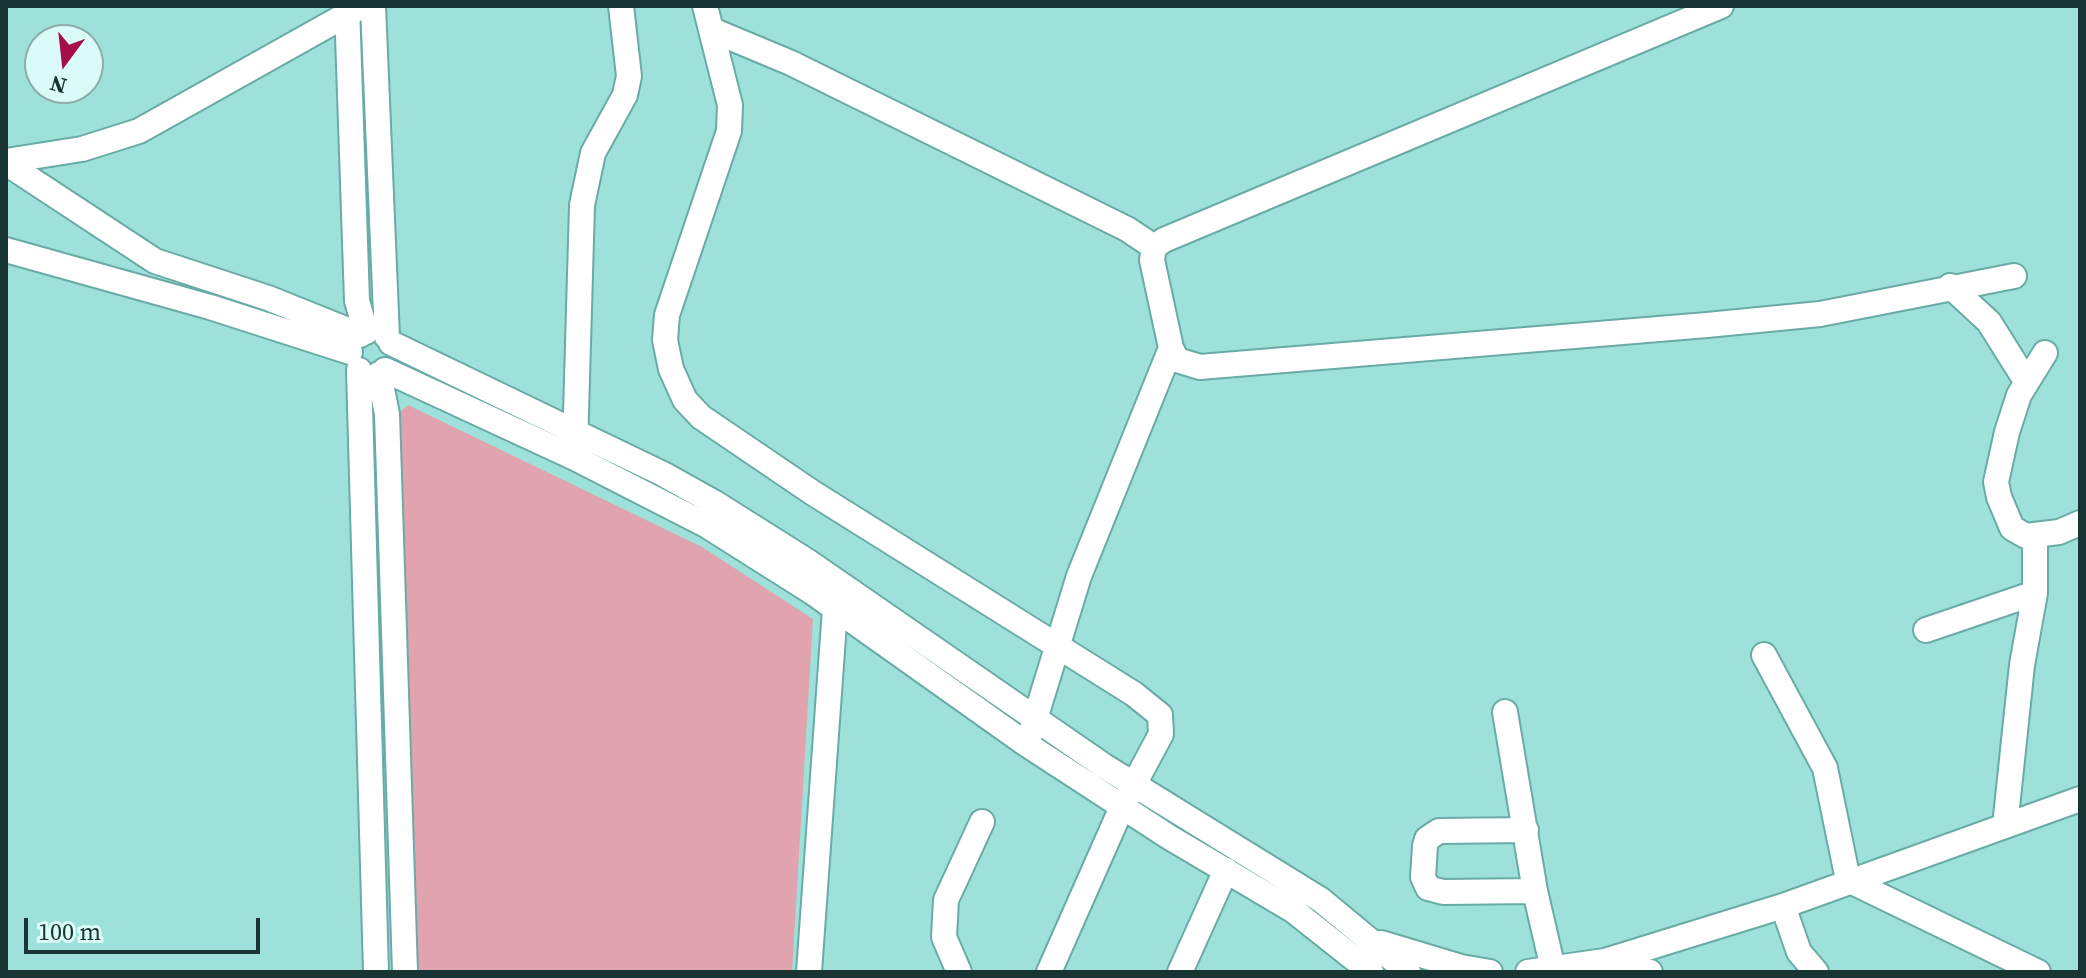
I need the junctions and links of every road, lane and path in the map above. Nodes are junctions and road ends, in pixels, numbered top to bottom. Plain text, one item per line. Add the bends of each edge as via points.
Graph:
1 (373, 6) edge
2 (621, 6) edge
3 (705, 6) edge
4 (1721, 6) edge
5 (352, 9) edge
6 (712, 30) junction
7 (6, 162) edge
8 (1154, 247) junction
9 (6, 250) edge
10 (2014, 276) dead end
11 (1950, 286) junction
12 (1171, 348) junction
13 (372, 352) junction
14 (2045, 353) dead end
15 (2026, 381) junction
16 (575, 433) junction
17 (575, 458) junction
18 (2080, 523) edge
19 (2035, 536) junction
20 (837, 582) junction
21 (2035, 593) junction
22 (834, 609) junction
23 (1926, 630) dead end
24 (1059, 649) junction
25 (1764, 655) dead end
26 (1505, 712) dead end
27 (1037, 719) junction
28 (1026, 744) junction
29 (1133, 784) junction
30 (2080, 799) edge
31 (1122, 807) junction
32 (982, 822) dead end
33 (2005, 826) junction
34 (1526, 830) junction
35 (1226, 870) junction
36 (1848, 880) junction
37 (1535, 891) junction
38 (1783, 906) junction
39 (1367, 939) junction
40 (1594, 966) edge
41 (1553, 969) junction
42 (1459, 970) edge
43 (376, 972) edge
44 (405, 972) edge
45 (809, 972) edge
46 (959, 972) edge
47 (1049, 972) edge
48 (1180, 972) edge
49 (1371, 972) edge
50 (1408, 972) edge
51 (1490, 972) edge
52 (1528, 972) edge
53 (1650, 972) edge
54 (1816, 972) edge
55 (2038, 972) edge

1 - 13 lane
2 - 16 lane via 629,76 585,181
3 - 6 lane
4 - 8 lane
5 - 7 lane via 139,131 82,149
5 - 13 lane via 357,301
6 - 8 lane via 791,63
6 - 24 lane via 730,105 729,131 667,315 665,340 685,400 701,417 813,493
7 - 13 lane via 155,261 268,298
8 - 12 lane via 1152,260
9 - 13 lane
10 - 11 lane
11 - 12 lane via 1820,314 1231,365 1188,365 1177,360
11 - 15 lane via 1989,322
12 - 24 lane via 1079,576
13 - 16 lane
13 - 17 lane
13 - 43 lane
13 - 44 lane via 387,414
14 - 15 lane
15 - 19 lane via 1996,482 2012,528
16 - 17 lane
16 - 20 lane via 706,498
17 - 22 lane via 706,525
18 - 19 lane
19 - 21 lane
20 - 22 lane
20 - 27 lane
21 - 23 lane
21 - 33 lane
22 - 28 lane
22 - 45 lane
24 - 27 lane
24 - 29 lane via 1160,715 1161,734
25 - 36 lane via 1825,768
26 - 34 lane
27 - 28 lane
27 - 29 lane
28 - 31 lane
29 - 31 lane
29 - 39 lane via 1321,900
30 - 33 lane
31 - 35 lane
31 - 47 lane
32 - 46 lane via 946,900 944,937
33 - 36 lane
34 - 37 lane
34 - 37 lane via 1439,831 1427,839 1423,877 1428,888 1443,892
35 - 48 lane
35 - 49 lane via 1294,911
36 - 38 lane
36 - 55 lane
37 - 41 lane
38 - 40 lane
38 - 54 lane via 1799,952
39 - 42 lane
39 - 50 lane
40 - 41 lane
40 - 53 lane
41 - 52 lane
42 - 51 lane

